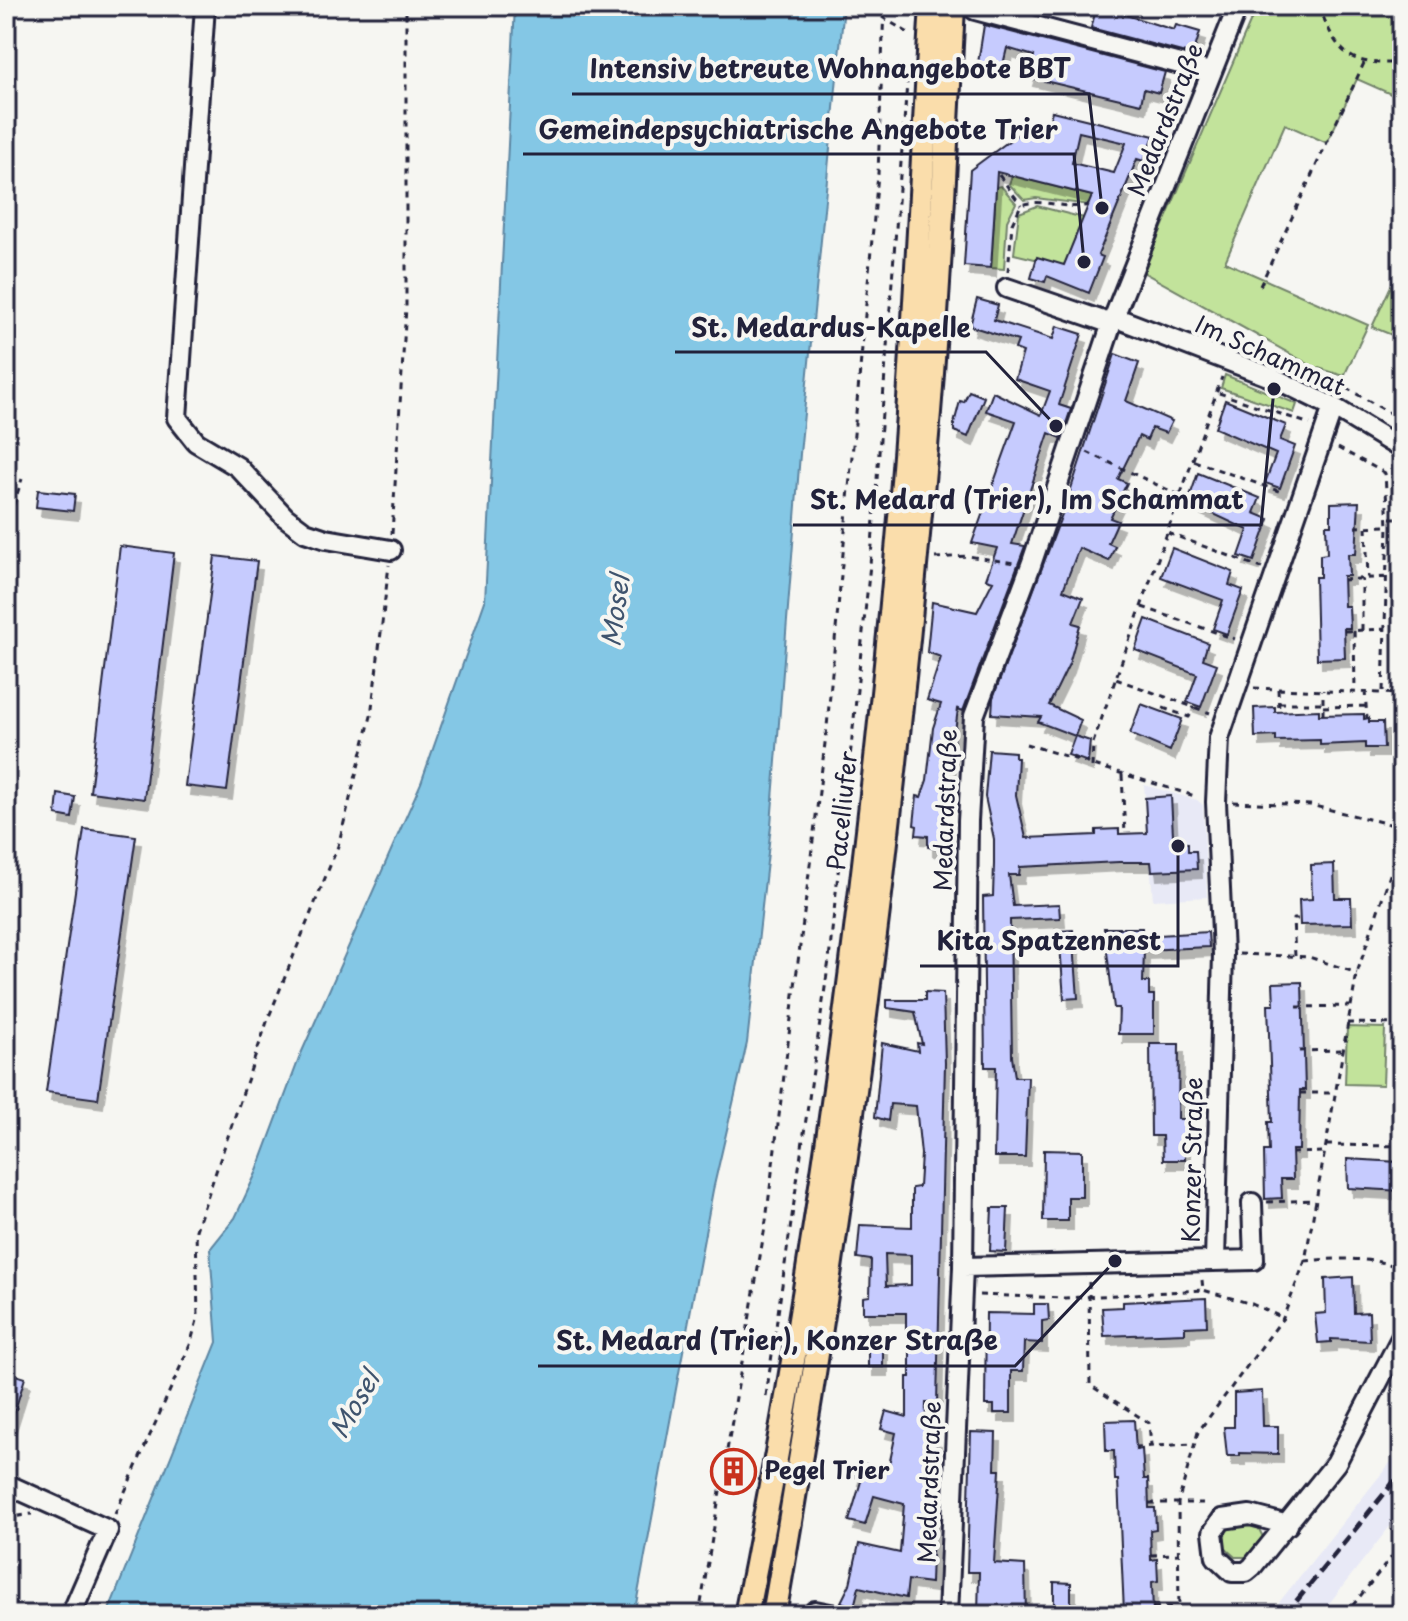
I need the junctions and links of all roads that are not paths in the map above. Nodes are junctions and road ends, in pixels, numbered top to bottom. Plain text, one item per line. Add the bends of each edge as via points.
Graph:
1 (205, 6) edge
2 (932, 6) edge
3 (1238, 6) edge
4 (964, 8) edge
5 (1210, 72) junction
6 (1007, 288) road end
7 (1113, 320) junction
8 (1333, 407) junction
9 (1402, 449) edge
10 (391, 550) road end
11 (1252, 1203) road end
12 (1208, 1262) junction
13 (963, 1267) junction
14 (1402, 1336) edge
15 (6, 1484) edge
16 (1288, 1525) dead end
17 (815, 1611) dead end
18 (71, 1615) edge
19 (746, 1615) edge
20 (774, 1615) edge
21 (835, 1615) edge
22 (948, 1615) edge

1 - 10 street via 177,418 196,442 238,467 305,532
2 - 19 main road, Pacelliufer via 897,548 853,960 816,1215
3 - 5 street, Medardstraße
4 - 5 street
4 - 20 main road, Pacelliufer via 916,556 872,967
5 - 7 street, Medardstraße
6 - 7 street, Im Schammat
7 - 8 street, Im Schammat via 1276,379
7 - 13 street, Medardstraße via 974,716
8 - 9 street, Im Schammat
8 - 12 street, Konzer Straße via 1219,738 1216,802 1223,954
11 - 12 street via 1254,1260
12 - 13 street, Konzer Straße
13 - 22 street, Medardstraße
14 - 16 street via 1336,1463
15 - 18 street via 108,1530
17 - 21 street

